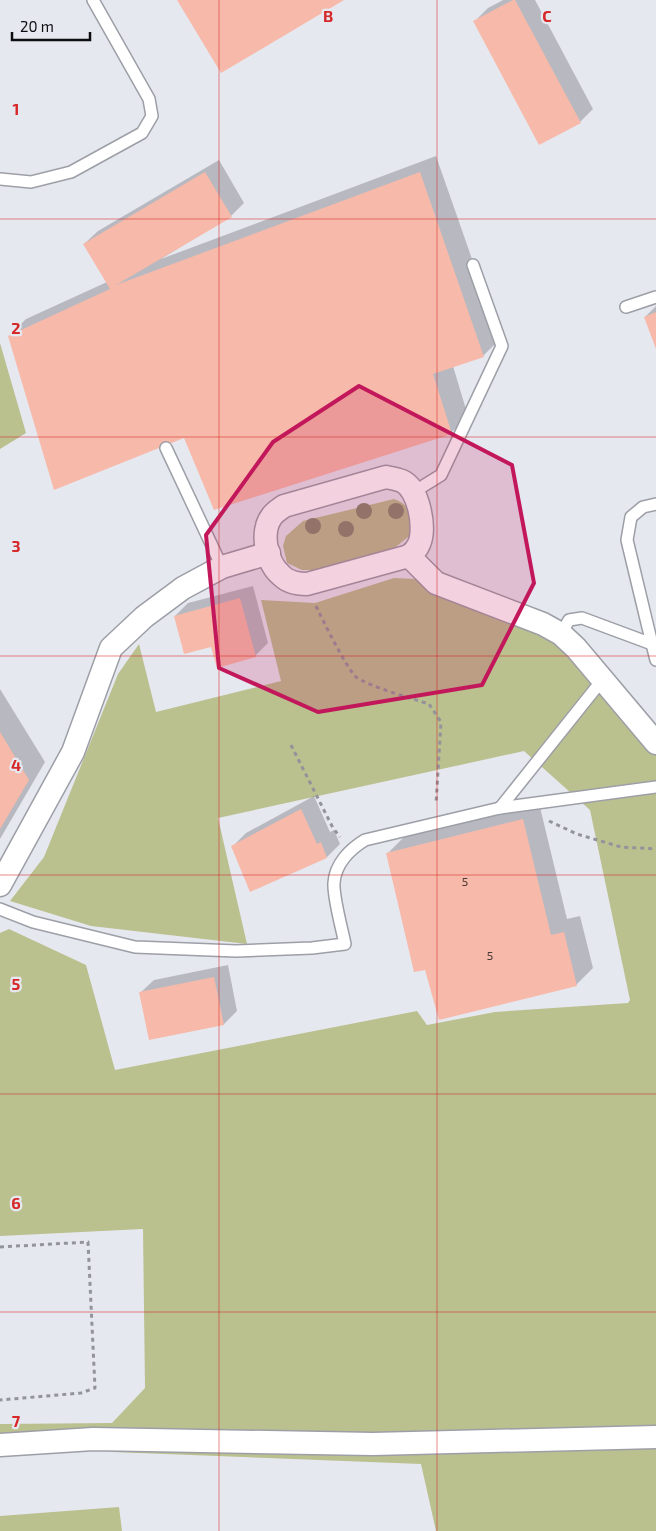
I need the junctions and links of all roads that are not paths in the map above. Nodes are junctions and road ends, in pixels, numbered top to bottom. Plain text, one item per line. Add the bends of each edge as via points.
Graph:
1 (92, 0) edge
2 (0, 179) edge
3 (473, 265) dead end
4 (656, 297) edge
5 (626, 307) dead end
6 (166, 448) dead end
7 (412, 493) junction
8 (656, 504) edge
9 (269, 553) junction
10 (409, 556) junction
11 (222, 567) junction
12 (561, 634) junction
13 (652, 644) junction
14 (656, 660) edge
15 (603, 679) junction
16 (656, 743) edge
17 (656, 787) edge
18 (500, 808) junction
19 (0, 885) edge
20 (0, 909) edge
21 (656, 1437) edge
22 (0, 1445) edge

1 - 2 lane via 149,98 152,116 142,133 71,172 30,182
3 - 7 lane via 502,346 442,475
4 - 5 lane
6 - 11 lane
7 - 9 street via 403,481 386,477 284,506 272,515 266,527
7 - 10 street via 420,510 423,528 419,546
8 - 13 lane via 643,507 631,517 627,540
9 - 10 street via 272,564 282,576 295,584 307,584
9 - 11 street
10 - 12 street via 436,583
11 - 19 street via 184,588 144,617 111,648 73,752
12 - 13 lane via 569,620 582,618
12 - 15 street
13 - 14 lane
15 - 16 street
15 - 18 lane
17 - 18 lane
18 - 20 lane via 365,840 350,849 334,882 345,944 236,951 135,947 33,922
21 - 22 street via 373,1444 94,1439

